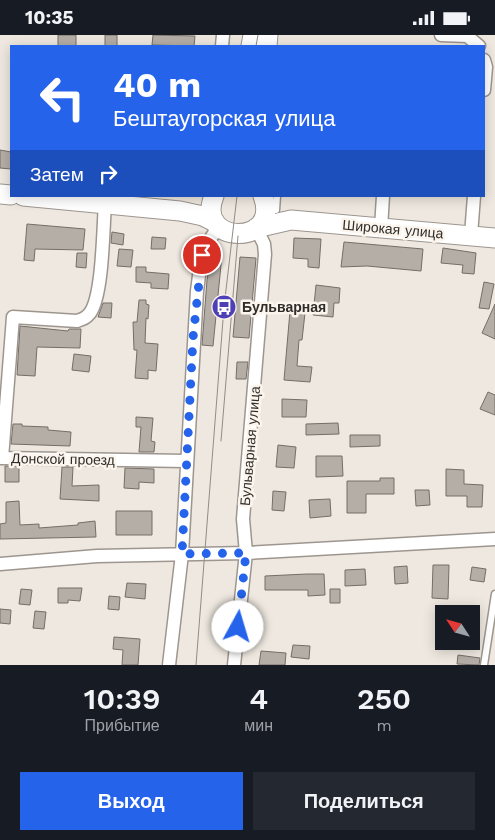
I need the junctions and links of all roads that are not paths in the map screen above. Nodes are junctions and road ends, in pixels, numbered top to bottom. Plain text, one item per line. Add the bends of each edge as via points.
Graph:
1 (440, 35) edge
2 (478, 45) edge
3 (485, 64) edge
4 (485, 78) edge
5 (34, 197) edge
6 (211, 197) edge
7 (213, 197) edge
8 (383, 197) edge
9 (474, 197) edge
10 (105, 204) junction
11 (274, 204) edge
12 (180, 211) junction
13 (217, 225) junction
14 (381, 228) junction
15 (256, 229) junction
16 (471, 235) junction
17 (495, 238) edge
18 (186, 461) junction
19 (495, 539) edge
20 (246, 553) junction
21 (182, 554) junction
22 (0, 564) edge
23 (495, 594) edge
24 (170, 665) edge
25 (234, 665) edge
26 (484, 665) edge

1 - 2 street via 467,37
3 - 4 street
5 - 10 main road
6 - 12 main road
7 - 13 main road via 211,206
8 - 14 street
9 - 16 street
10 - 12 main road
10 - 18 street, Донской проезд via 98,293 85,319 13,317 2,458
11 - 14 main road, Широкая улица
11 - 15 main road, Широкая улица
11 - 15 main road via 266,209
12 - 13 main road via 204,217
13 - 15 main road, Широкая улица via 238,235
13 - 18 street via 202,255 193,338
14 - 16 main road, Широкая улица
15 - 20 street, Бульварная улица via 265,254 243,519
16 - 17 main road, Широкая улица
18 - 21 street
19 - 20 street
20 - 21 street
20 - 25 street, Бульварная улица
21 - 22 street via 97,556
21 - 24 street
23 - 26 lane

